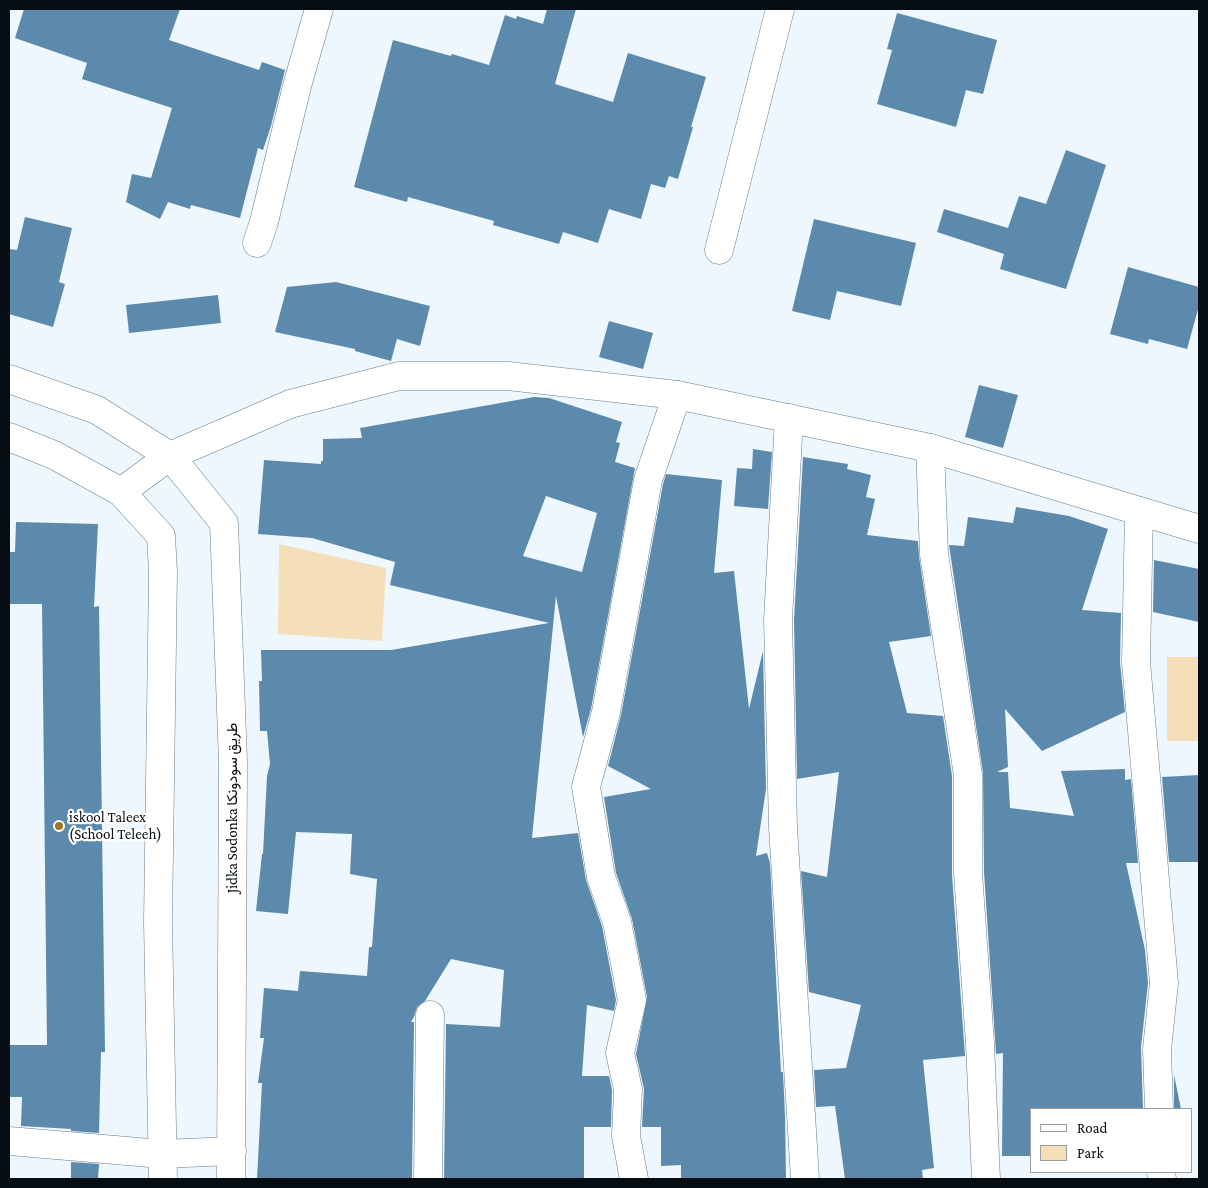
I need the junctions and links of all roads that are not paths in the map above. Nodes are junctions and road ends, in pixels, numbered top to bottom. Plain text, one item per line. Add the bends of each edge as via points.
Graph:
1 (319, 9) edge
2 (780, 9) edge
3 (257, 243) dead end
4 (719, 250) dead end
5 (9, 379) edge
6 (677, 396) junction
7 (789, 418) junction
8 (9, 437) edge
9 (930, 448) junction
10 (170, 456) junction
11 (121, 492) junction
12 (1139, 511) junction
13 (1199, 529) edge
14 (430, 1015) dead end
15 (1159, 1108) edge
16 (9, 1141) edge
17 (232, 1151) junction
18 (162, 1167) edge
19 (231, 1179) edge
20 (428, 1179) edge
21 (634, 1179) edge
22 (805, 1179) edge
23 (986, 1179) edge

1 - 3 street
2 - 4 street
5 - 10 street, Jidka Sodonka طريق سودونكا via 97,410
6 - 7 street
6 - 10 street via 508,376 399,376 290,404
6 - 21 street via 648,480 606,712 586,786 601,877 617,922 632,1000 620,1053 628,1089 626,1136
7 - 9 street
7 - 22 street via 778,620 783,827
8 - 11 street via 54,455
9 - 12 street
9 - 23 street via 934,554 968,775 968,873
10 - 11 street
10 - 17 street, Jidka Sodonka طريق سودونكا via 224,523 233,762
11 - 18 street via 161,536 158,922
12 - 13 street
12 - 15 street via 1136,662 1164,984 1157,1049
14 - 20 street
16 - 18 street
17 - 18 street
17 - 19 street, Jidka Sodonka طريق سودونكا

